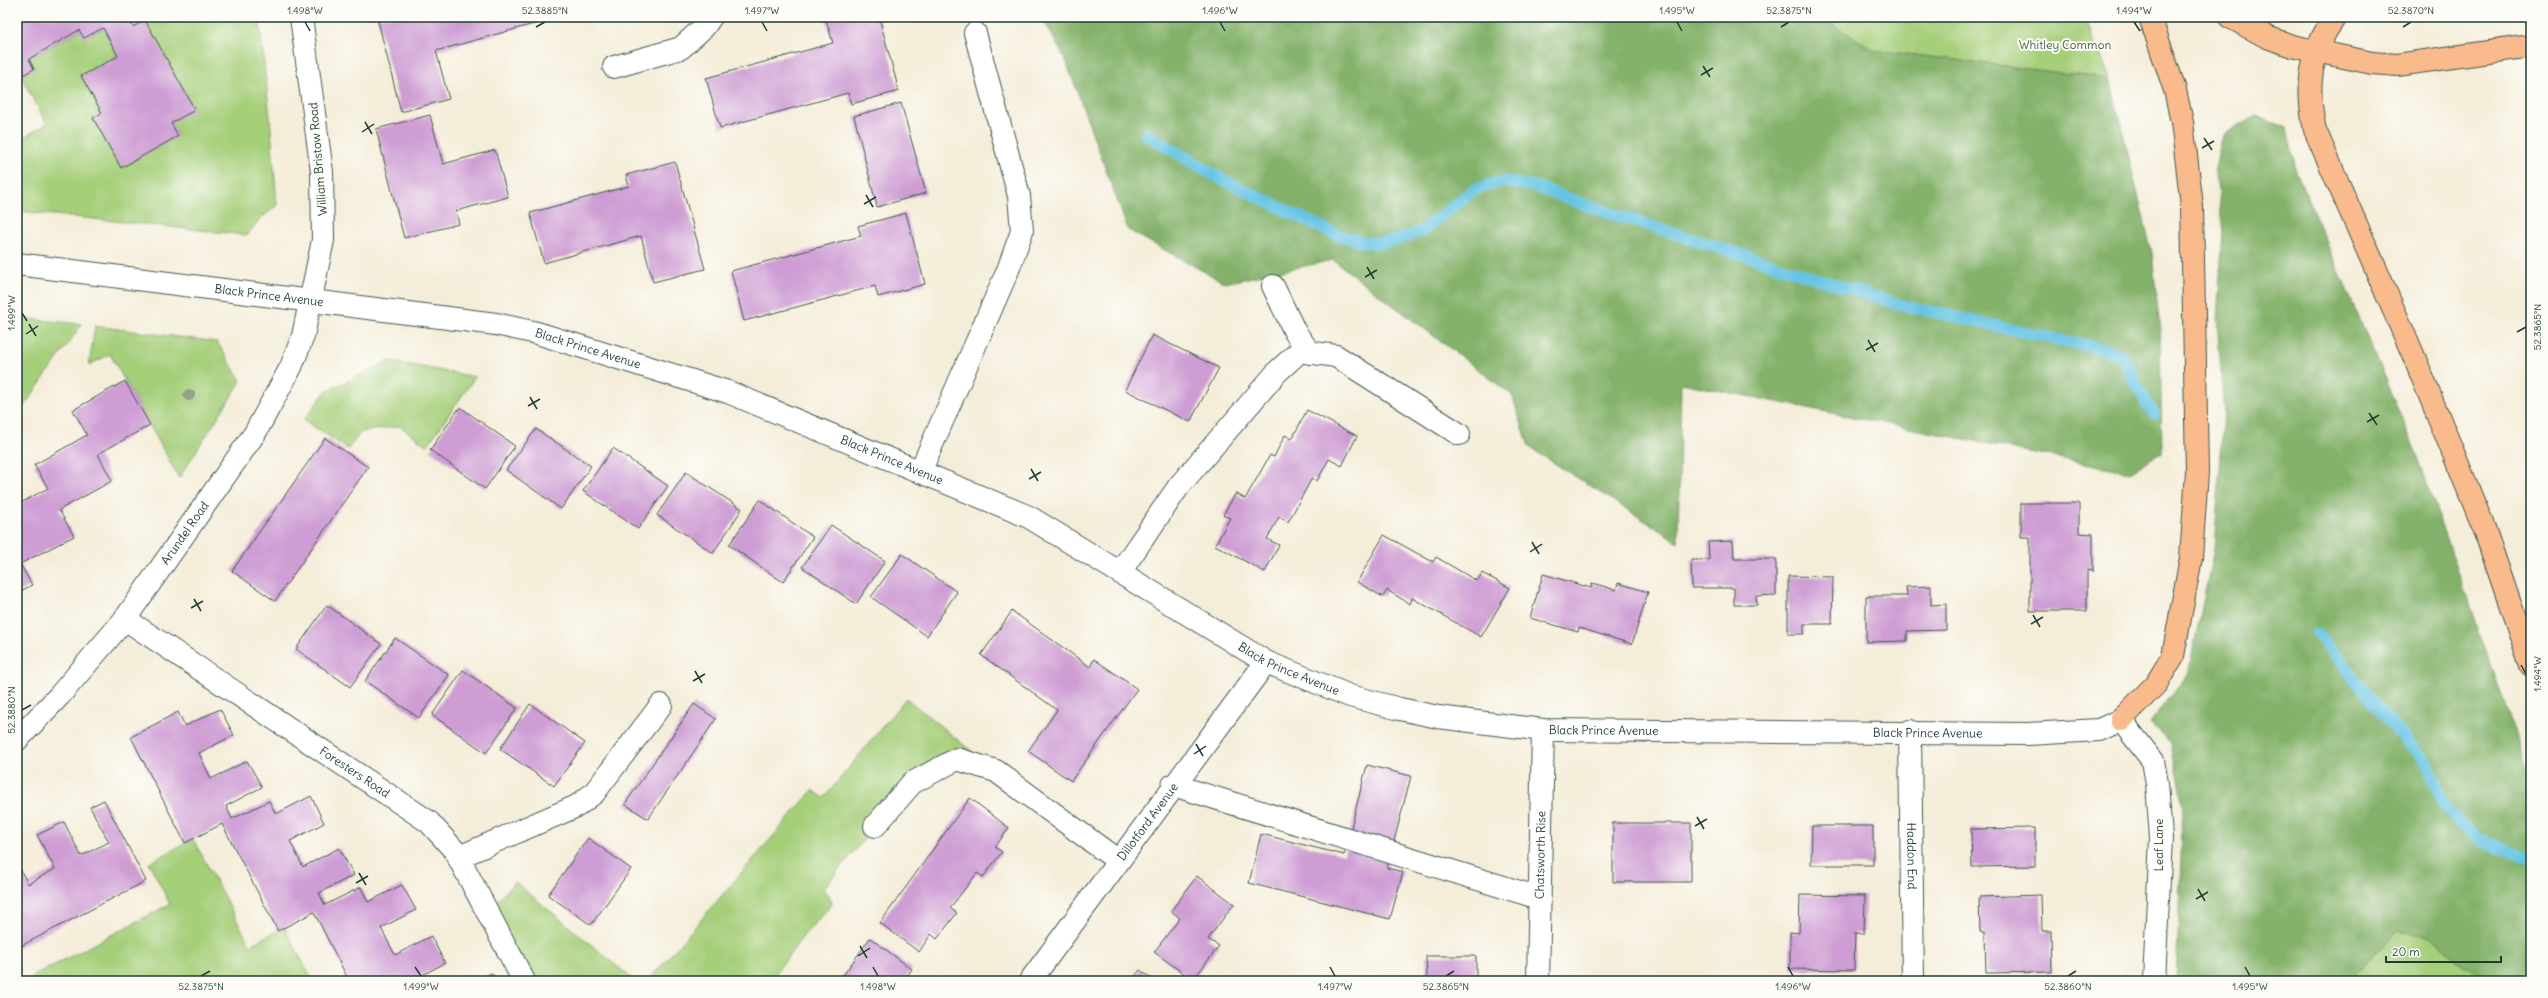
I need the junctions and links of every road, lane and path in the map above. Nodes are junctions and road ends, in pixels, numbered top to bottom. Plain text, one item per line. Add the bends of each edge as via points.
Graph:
1 (301, 17) edge
2 (711, 17) edge
3 (2150, 17) edge
4 (2230, 17) edge
5 (2335, 17) edge
6 (975, 33) dead end
7 (2531, 46) edge
8 (2316, 52) junction
9 (614, 67) dead end
10 (17, 264) edge
11 (1273, 286) dead end
12 (312, 300) junction
13 (1310, 353) junction
14 (1459, 434) dead end
15 (920, 472) junction
16 (1120, 572) junction
17 (125, 619) junction
18 (1266, 662) junction
19 (2531, 665) edge
20 (661, 705) dead end
21 (2121, 720) junction
22 (1543, 730) junction
23 (1910, 731) junction
24 (17, 740) edge
25 (1173, 785) junction
26 (875, 826) dead end
27 (459, 857) junction
28 (1118, 860) junction
29 (1539, 898) junction
30 (524, 981) edge
31 (1030, 981) edge
32 (1538, 981) edge
33 (1913, 981) edge
34 (2154, 981) edge

1 - 12 street, William Bristow Road via 317,129 324,205 323,240
2 - 9 street via 704,27 680,48
3 - 21 highway via 2175,90 2182,122 2192,206 2197,472 2190,558 2173,656 2156,684
4 - 8 highway via 2267,37
5 - 8 highway
6 - 15 street via 1019,196 1022,231 1008,270
7 - 8 highway via 2396,64 2366,63
8 - 19 highway via 2309,87 2315,130 2412,352 2484,528
10 - 12 street, Black Prince Avenue
11 - 13 street via 1295,332
12 - 15 street, Black Prince Avenue via 496,324 537,334 728,392
12 - 17 street, Arundel Road via 303,336 291,367 255,433
13 - 14 street via 1336,356
13 - 16 street via 1300,351 1278,371 1179,486
15 - 16 street, Black Prince Avenue via 1029,517
16 - 18 street, Black Prince Avenue
17 - 24 street, Arundel Road via 60,695
17 - 27 street, Foresters Road via 430,822
18 - 22 street, Black Prince Avenue via 1350,696 1400,709 1438,717
18 - 25 street, Dillotford Avenue
20 - 27 street via 594,792 577,806
21 - 23 street, Black Prince Avenue via 2098,730 2077,732 2028,734
21 - 34 street, Leaf Lane via 2153,761 2157,783 2161,838
22 - 23 street, Black Prince Avenue
22 - 29 street, Chatsworth Rise
23 - 33 street, Haddon End
25 - 28 street, Dillotford Avenue
25 - 29 street
26 - 28 street via 912,783 957,759 996,771
27 - 30 street, Foresters Road
28 - 31 street, Dillotford Avenue
29 - 32 street, Chatsworth Rise

